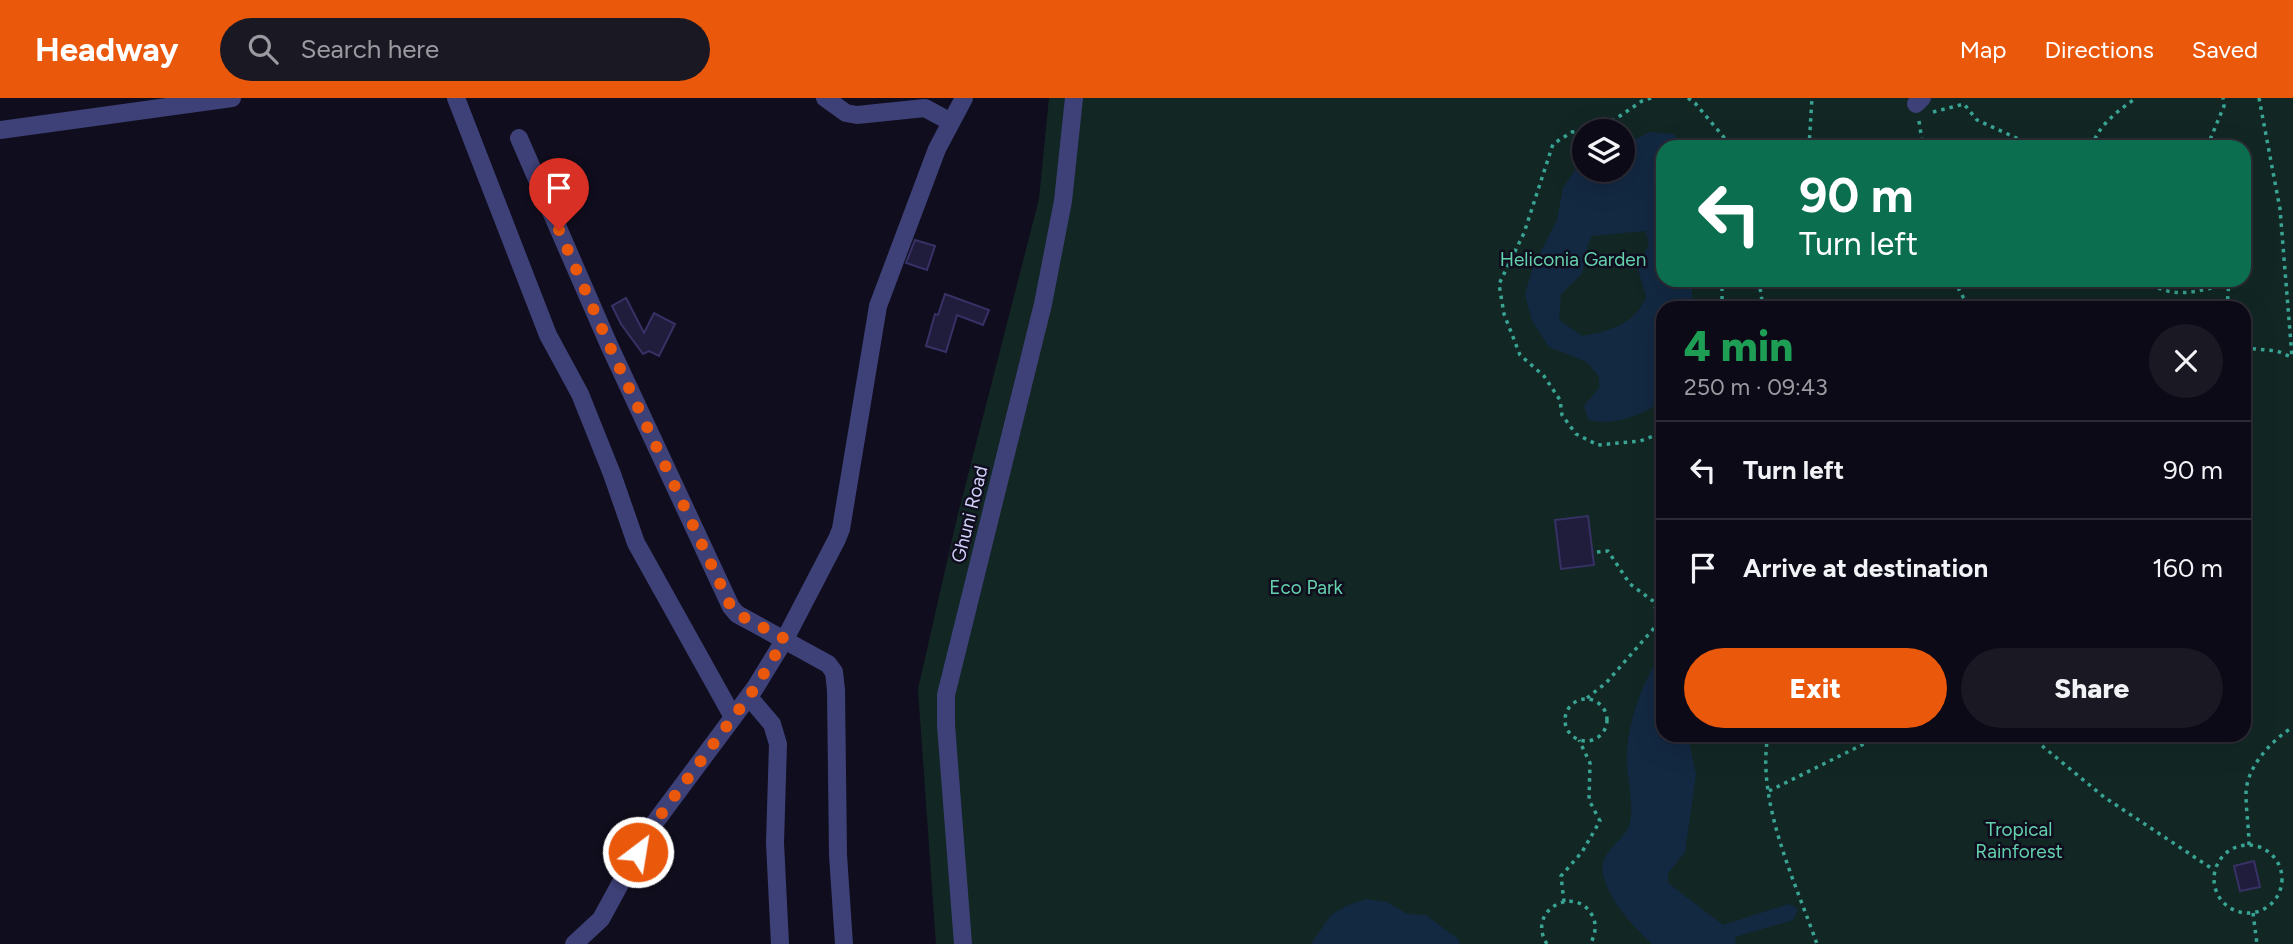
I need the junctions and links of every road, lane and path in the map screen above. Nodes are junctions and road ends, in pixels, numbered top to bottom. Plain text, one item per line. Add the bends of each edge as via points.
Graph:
1 (232, 98) edge
2 (456, 98) edge
3 (825, 98) edge
4 (964, 98) edge
5 (1074, 98) edge
6 (1651, 98) edge
7 (1688, 98) edge
8 (1812, 98) edge
9 (2136, 98) edge
10 (2224, 98) edge
11 (2259, 98) edge
12 (926, 103) edge
13 (1923, 105) edge
14 (951, 122) junction
15 (0, 130) edge
16 (519, 138) dead end
17 (1726, 140) edge
18 (1811, 140) edge
19 (2020, 140) edge
20 (2094, 140) edge
21 (2210, 140) edge
22 (2155, 287) edge
23 (2209, 287) edge
24 (2251, 349) edge
25 (2292, 358) edge
26 (1656, 435) edge
27 (1597, 551) dead end
28 (1656, 608) edge
29 (1656, 626) edge
30 (784, 641) junction
31 (752, 692) junction
32 (1587, 699) junction
33 (733, 717) junction
34 (2293, 727) edge
35 (1579, 740) junction
36 (1768, 742) edge
37 (1868, 742) edge
38 (2037, 742) edge
39 (1769, 791) junction
40 (2249, 845) junction
41 (2214, 870) junction
42 (1564, 902) junction
43 (2253, 914) junction
44 (574, 944) edge
45 (780, 944) edge
46 (844, 944) edge
47 (963, 944) edge
48 (1547, 944) edge
49 (1590, 944) edge
50 (1817, 944) edge
51 (2257, 944) edge

1 - 15 street
2 - 33 street via 548,335 580,394 636,543
3 - 12 street via 857,115
4 - 14 street
5 - 47 street, Ghuni Road via 1063,201 1043,304 946,695
6 - 26 path via 1611,122 1572,132 1553,144 1524,233 1499,284 1504,314 1520,355 1544,376 1576,433 1598,445
7 - 17 path
8 - 18 path
9 - 20 path
10 - 21 path
11 - 25 path via 2280,209
12 - 14 street
13 - 19 path via 1964,104 1977,120
14 - 30 street via 878,306 841,529
16 - 30 street via 731,607
22 - 23 path via 2181,294
24 - 25 path
27 - 28 path via 1608,551 1630,584
29 - 32 path
30 - 31 street
30 - 46 street via 828,664 834,672
31 - 33 street
31 - 45 street via 772,724 778,744 775,843
32 - 35 path via 1572,704 1565,716 1568,731
32 - 35 path via 1605,709 1608,724 1600,737
33 - 44 street via 650,829 601,919
34 - 40 path via 2277,737 2254,767 2246,791
35 - 42 path via 1590,763 1589,800 1600,821 1583,852 1561,876
36 - 39 path
37 - 39 path
38 - 41 path via 2104,797
39 - 50 path via 1775,825
40 - 41 path via 2224,854
40 - 43 path via 2270,853 2282,878 2277,897
41 - 43 path via 2219,899 2234,911
42 - 48 path via 1544,916 1542,933
42 - 49 path via 1580,904 1592,915 1595,932
43 - 51 path

